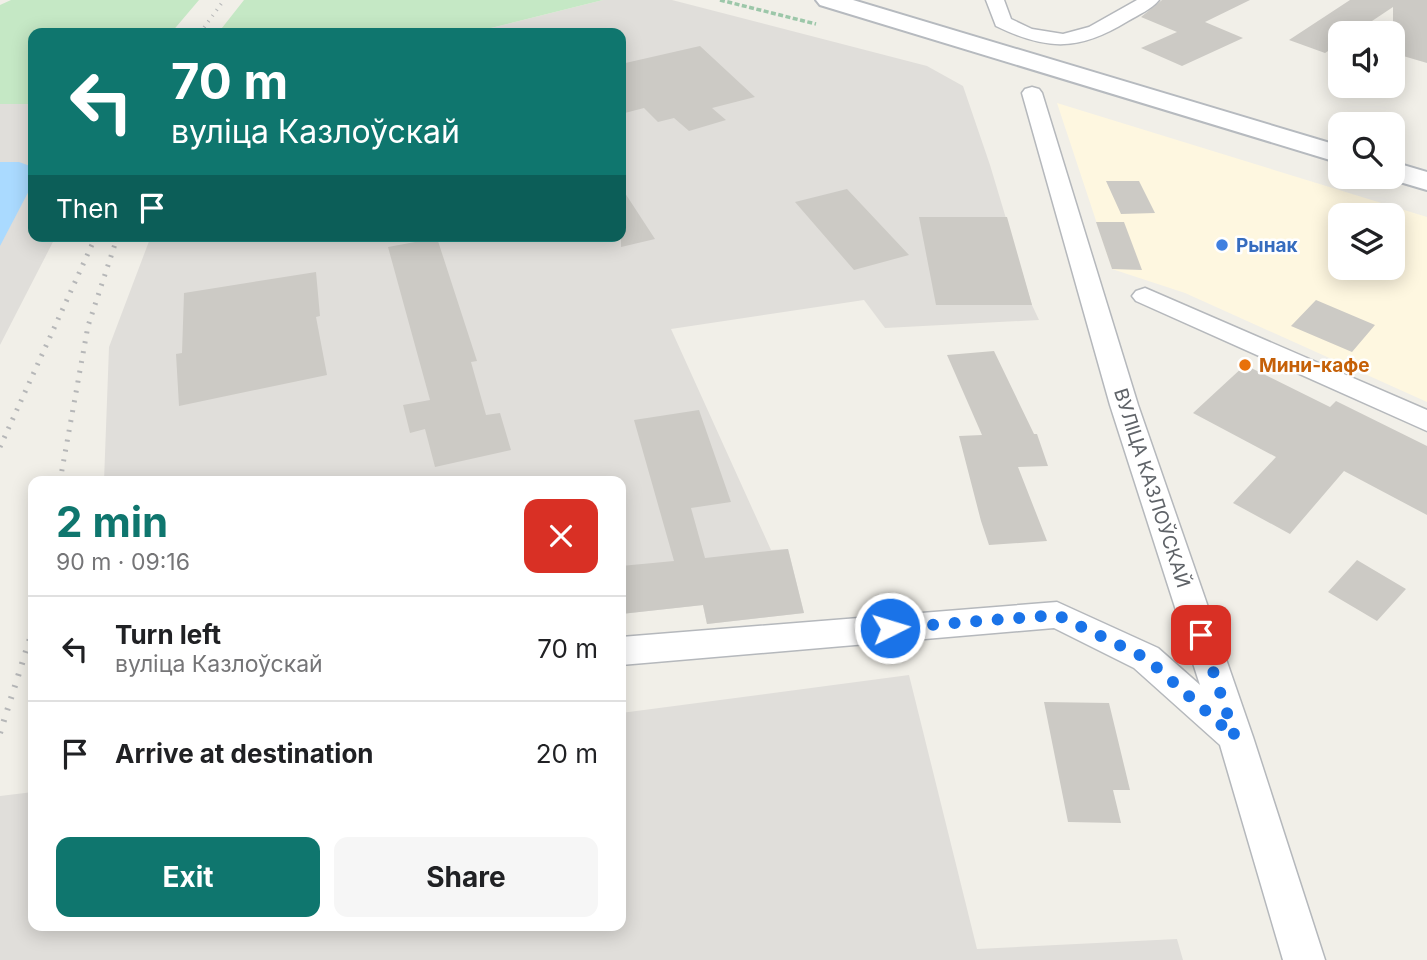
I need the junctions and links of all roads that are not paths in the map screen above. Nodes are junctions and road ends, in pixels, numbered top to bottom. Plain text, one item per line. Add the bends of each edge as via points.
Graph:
1 (828, 0) edge
2 (995, 0) edge
3 (1150, 0) edge
4 (1032, 93) dead end
5 (1328, 151) edge
6 (1405, 175) edge
7 (1427, 181) edge
8 (1145, 296) dead end
9 (1427, 421) edge
10 (626, 651) edge
11 (1235, 737) junction
12 (1304, 960) edge

1 - 5 main road
2 - 3 street via 1003,22 1029,37 1055,41 1090,36
4 - 11 street, ВУЛІЦА КАЗЛОЎСКАЙ via 1124,405
6 - 7 main road
8 - 9 street
10 - 11 street via 1057,615 1146,658
11 - 12 street, ВУЛІЦА КАЗЛОЎСКАЙ

